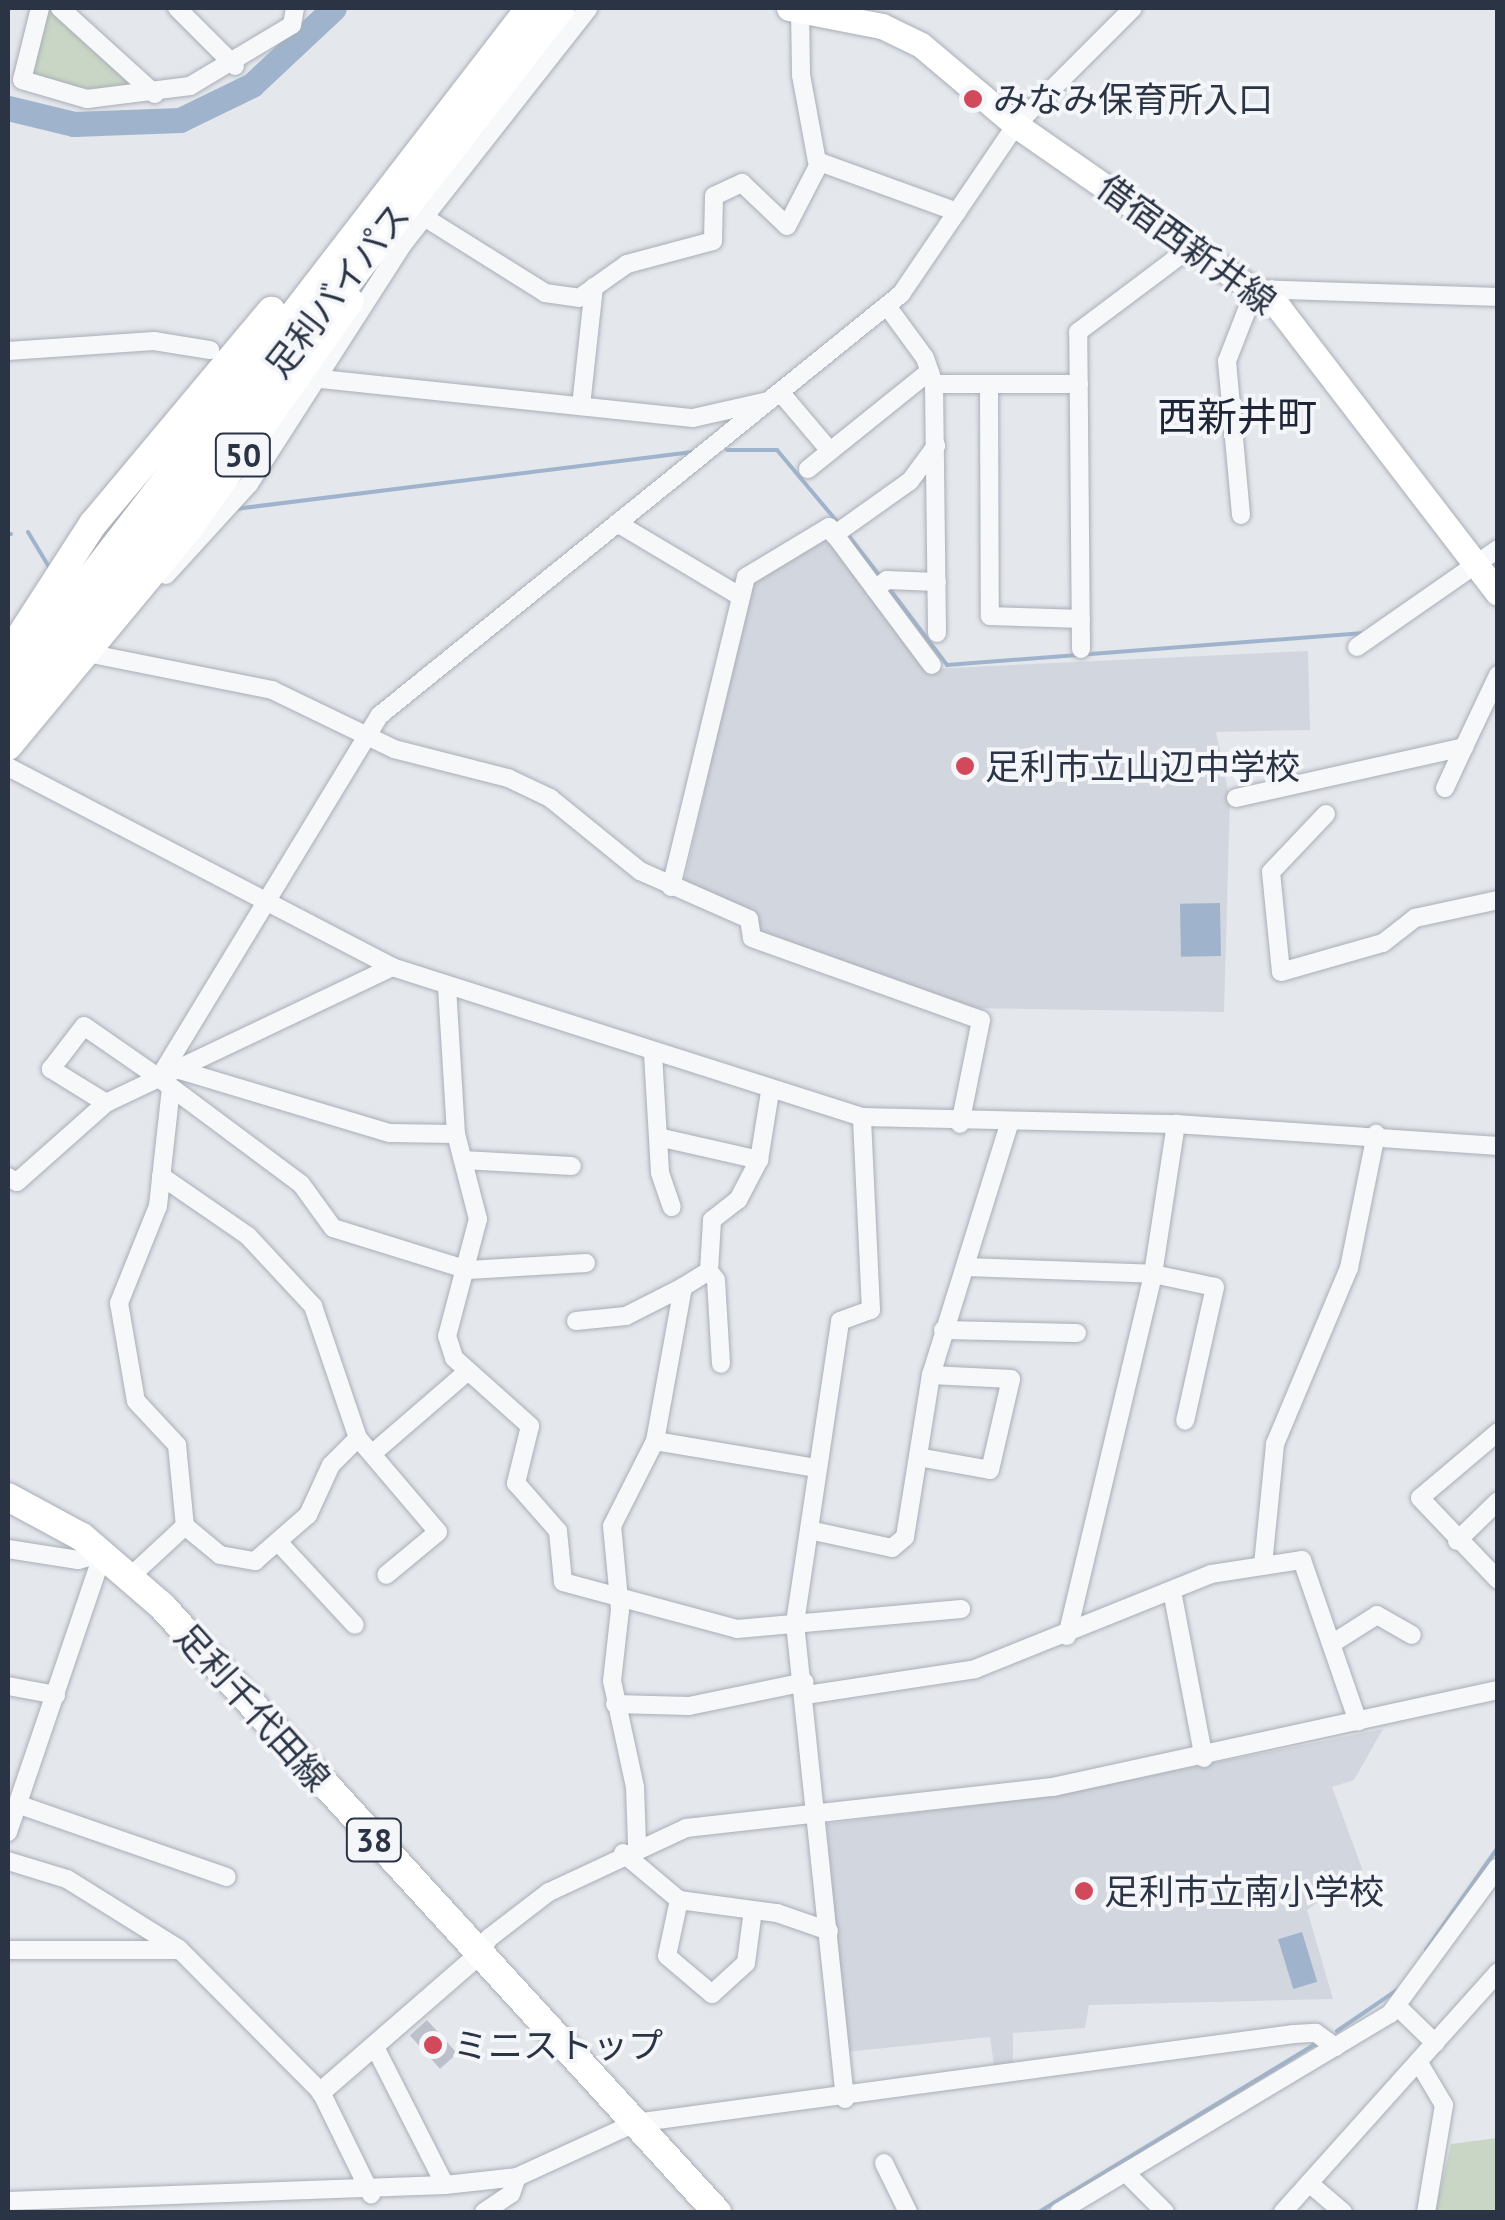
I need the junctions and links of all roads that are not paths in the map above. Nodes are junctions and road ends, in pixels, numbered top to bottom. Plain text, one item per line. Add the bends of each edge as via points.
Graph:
1 (40, 8) edge
2 (60, 8) edge
3 (177, 8) edge
4 (294, 8) edge
5 (530, 8) edge
6 (561, 8) edge
7 (589, 8) edge
8 (1133, 8) edge
9 (802, 9) edge
10 (234, 66) junction
11 (155, 94) junction
12 (442, 116) junction
13 (1016, 125) junction
14 (450, 144) junction
15 (820, 162) junction
16 (958, 212) junction
17 (424, 217) junction
18 (1195, 244) junction
19 (348, 258) junction
20 (594, 287) junction
21 (1255, 289) junction
22 (1498, 297) edge
23 (887, 306) junction
24 (210, 350) dead end
25 (8, 351) edge
26 (932, 378) junction
27 (321, 379) junction
28 (989, 384) junction
29 (1078, 384) junction
30 (777, 396) junction
31 (581, 406) junction
32 (936, 446) junction
33 (830, 451) junction
34 (808, 469) dead end
35 (1241, 515) dead end
36 (617, 523) junction
37 (834, 535) junction
38 (1489, 559) edge
39 (937, 582) junction
40 (875, 589) junction
41 (1498, 592) edge
42 (742, 596) junction
43 (130, 601) junction
44 (1081, 619) junction
45 (937, 633) dead end
46 (1358, 647) dead end
47 (1082, 649) dead end
48 (87, 653) junction
49 (8, 654) edge
50 (932, 665) dead end
51 (1498, 675) edge
52 (8, 685) edge
53 (8, 719) edge
54 (364, 733) junction
55 (8, 746) edge
56 (1464, 746) junction
57 (8, 766) edge
58 (1446, 788) dead end
59 (1236, 798) dead end
60 (1326, 814) dead end
61 (671, 887) junction
62 (1498, 900) edge
63 (265, 904) junction
64 (392, 967) junction
65 (448, 988) junction
66 (654, 1054) junction
67 (169, 1078) junction
68 (770, 1092) junction
69 (106, 1104) junction
70 (862, 1117) junction
71 (960, 1124) junction
72 (1176, 1124) junction
73 (1009, 1125) junction
74 (456, 1134) junction
75 (1376, 1134) junction
76 (658, 1137) junction
77 (1498, 1146) edge
78 (463, 1160) junction
79 (758, 1160) junction
80 (572, 1166) dead end
81 (161, 1176) junction
82 (8, 1177) edge
83 (672, 1206) dead end
84 (586, 1263) dead end
85 (966, 1267) junction
86 (468, 1270) junction
87 (709, 1271) junction
88 (1153, 1274) junction
89 (682, 1287) junction
90 (576, 1321) dead end
91 (943, 1330) junction
92 (1076, 1333) dead end
93 (721, 1364) dead end
94 (468, 1371) junction
95 (931, 1375) junction
96 (1185, 1421) dead end
97 (1498, 1432) edge
98 (358, 1438) junction
99 (655, 1441) junction
100 (373, 1453) junction
101 (918, 1457) junction
102 (817, 1468) junction
103 (8, 1498) edge
104 (1498, 1501) edge
105 (185, 1526) junction
106 (809, 1530) junction
107 (1457, 1541) junction
108 (280, 1544) junction
109 (8, 1549) edge
110 (103, 1552) junction
111 (1264, 1565) junction
112 (386, 1575) dead end
113 (131, 1576) junction
114 (1498, 1580) edge
115 (1172, 1591) junction
116 (618, 1601) junction
117 (961, 1609) dead end
118 (795, 1622) junction
119 (355, 1625) dead end
120 (1412, 1635) dead end
121 (1066, 1636) junction
122 (1333, 1643) junction
123 (8, 1686) edge
124 (805, 1688) junction
125 (1498, 1690) edge
126 (56, 1695) junction
127 (615, 1704) junction
128 (1358, 1722) junction
129 (1204, 1758) junction
130 (17, 1804) junction
131 (818, 1816) junction
132 (8, 1832) edge
133 (630, 1849) junction
134 (8, 1861) edge
135 (1498, 1867) edge
136 (227, 1877) dead end
137 (679, 1900) junction
138 (753, 1910) junction
139 (829, 1931) junction
140 (8, 1950) edge
141 (179, 1950) junction
142 (480, 1954) junction
143 (1498, 1972) edge
144 (1398, 2007) junction
145 (1435, 2043) junction
146 (1335, 2046) junction
147 (377, 2052) junction
148 (1419, 2062) junction
149 (322, 2092) junction
150 (844, 2099) junction
151 (635, 2123) junction
152 (884, 2163) dead end
153 (1126, 2173) junction
154 (517, 2176) junction
155 (1309, 2184) junction
156 (444, 2185) junction
157 (371, 2194) junction
158 (8, 2200) edge
159 (484, 2212) edge
160 (716, 2212) edge
161 (908, 2212) edge
162 (1059, 2212) edge
163 (1165, 2212) edge
164 (1284, 2212) edge
165 (1344, 2212) edge
166 (1426, 2212) edge

1 - 11 street via 22,80 87,99
2 - 11 street
3 - 10 street
4 - 10 street via 292,25
5 - 12 main road, 足利バイパス / 50
6 - 14 main road, 足利バイパス / 50
7 - 17 street
8 - 13 street
9 - 13 main road, 借宿西新井線 via 901,34
9 - 15 street via 801,75
10 - 11 street
12 - 19 main road, 足利バイパス / 50
12 - 49 main road, 50 via 121,489
13 - 16 street
13 - 18 main road, 借宿西新井線
14 - 19 main road, 足利バイパス / 50
14 - 43 main road, 50 via 268,421
15 - 16 street
15 - 20 street via 787,226 742,183 714,196 713,242 627,264
16 - 23 street
17 - 20 street via 545,294 579,298
17 - 27 street
18 - 21 main road, 借宿西新井線
18 - 29 street via 1078,332
19 - 52 main road, 足利バイパス / 50
19 - 53 main road, 足利バイパス / 50
20 - 31 street
21 - 22 street
21 - 35 street via 1227,361
21 - 38 main road, 借宿西新井線 via 1312,345
23 - 26 street
23 - 30 street
24 - 25 street via 154,341
26 - 28 street
26 - 32 street
26 - 33 street
27 - 31 street
27 - 43 street via 249,484 147,595
28 - 29 street
28 - 44 street via 990,616
29 - 44 street
30 - 31 street via 693,418
30 - 33 street
30 - 36 street
32 - 37 street via 910,480
32 - 39 street
33 - 34 street
36 - 42 street
36 - 54 street
37 - 40 street
37 - 42 street via 829,527 746,577
38 - 41 main road, 借宿西新井線
38 - 46 street
39 - 40 street via 888,580
39 - 45 street
40 - 50 street
42 - 61 street
43 - 48 main road, 50
44 - 47 street
48 - 54 street via 272,690
48 - 55 main road, 50
51 - 56 street
54 - 61 street via 550,798
54 - 63 street
56 - 58 street
56 - 59 street
57 - 63 street
60 - 62 street via 1271,872 1281,972 1384,943 1415,918
61 - 71 street via 749,918 752,938 786,955 981,1020
63 - 64 street
63 - 67 street
64 - 65 street
64 - 67 street
65 - 66 street
65 - 74 street
66 - 68 street
66 - 76 street
67 - 69 street
67 - 69 street via 84,1026 51,1068
67 - 74 street via 390,1134
67 - 81 street
67 - 86 street via 301,1184 333,1228
68 - 70 street
68 - 79 street
69 - 82 street via 16,1182
70 - 71 street
70 - 102 street via 870,1310 840,1321
71 - 73 street
72 - 73 street
72 - 75 street
72 - 88 street
73 - 85 street
74 - 78 street
75 - 77 street
75 - 111 street via 1348,1268 1275,1444
76 - 79 street
76 - 83 street
78 - 80 street
78 - 86 street via 478,1220
79 - 87 street via 738,1200 712,1220
81 - 98 street via 248,1236 312,1306
81 - 105 street via 120,1316 136,1401 177,1445
84 - 86 street
85 - 88 street
85 - 91 street
86 - 94 street via 447,1336
87 - 89 street
87 - 93 street via 716,1280
88 - 96 street via 1214,1287
88 - 121 street
89 - 90 street via 626,1316
89 - 99 street
91 - 92 street
91 - 95 street
94 - 100 street
94 - 116 street via 530,1426 516,1484 558,1531 564,1582
95 - 101 street
95 - 101 street via 1011,1379 990,1470
97 - 107 street via 1420,1498
98 - 100 street
98 - 108 street
99 - 102 street
99 - 116 street via 612,1526
100 - 112 street via 438,1532
101 - 106 street via 898,1546
102 - 106 street
103 - 110 main road, 足利千代田線 / 38
104 - 107 street
105 - 108 street via 230,1558 255,1562
105 - 113 street
106 - 118 street
107 - 114 street
108 - 119 street
109 - 110 street via 78,1560
110 - 113 main road, 足利千代田線 / 38
110 - 126 street
111 - 115 street
111 - 122 street via 1308,1561
113 - 142 main road, 足利千代田線 / 38
115 - 121 street
115 - 129 street
116 - 118 street via 736,1629
116 - 127 street
117 - 118 street
118 - 124 street
120 - 122 street via 1377,1615
121 - 124 street via 974,1669
122 - 128 street
123 - 126 street
124 - 127 street via 689,1706
124 - 131 street
125 - 128 street
126 - 130 street
127 - 133 street via 634,1786
128 - 129 street
129 - 131 street via 1053,1788
130 - 132 street
130 - 136 street
131 - 133 street via 686,1828
131 - 139 street
133 - 137 street
133 - 142 street via 549,1892 489,1938
134 - 141 street via 67,1878
135 - 144 street
137 - 138 street
137 - 138 street via 667,1956 712,1994 746,1963
138 - 139 street
139 - 150 street
140 - 141 street
141 - 149 street
142 - 147 street
142 - 151 main road, 足利千代田線 / 38
143 - 145 street
144 - 145 street
144 - 146 street
145 - 148 street
146 - 150 street via 1316,2032 1294,2034
146 - 153 street
147 - 149 street
147 - 156 street
148 - 155 street
148 - 166 street via 1444,2105
149 - 157 street
150 - 151 street
151 - 154 street
151 - 160 main road, 足利千代田線 / 38
152 - 161 street
153 - 162 street
153 - 163 street
154 - 156 street
154 - 159 street via 511,2194
155 - 164 street
155 - 165 street
156 - 157 street
157 - 158 street

